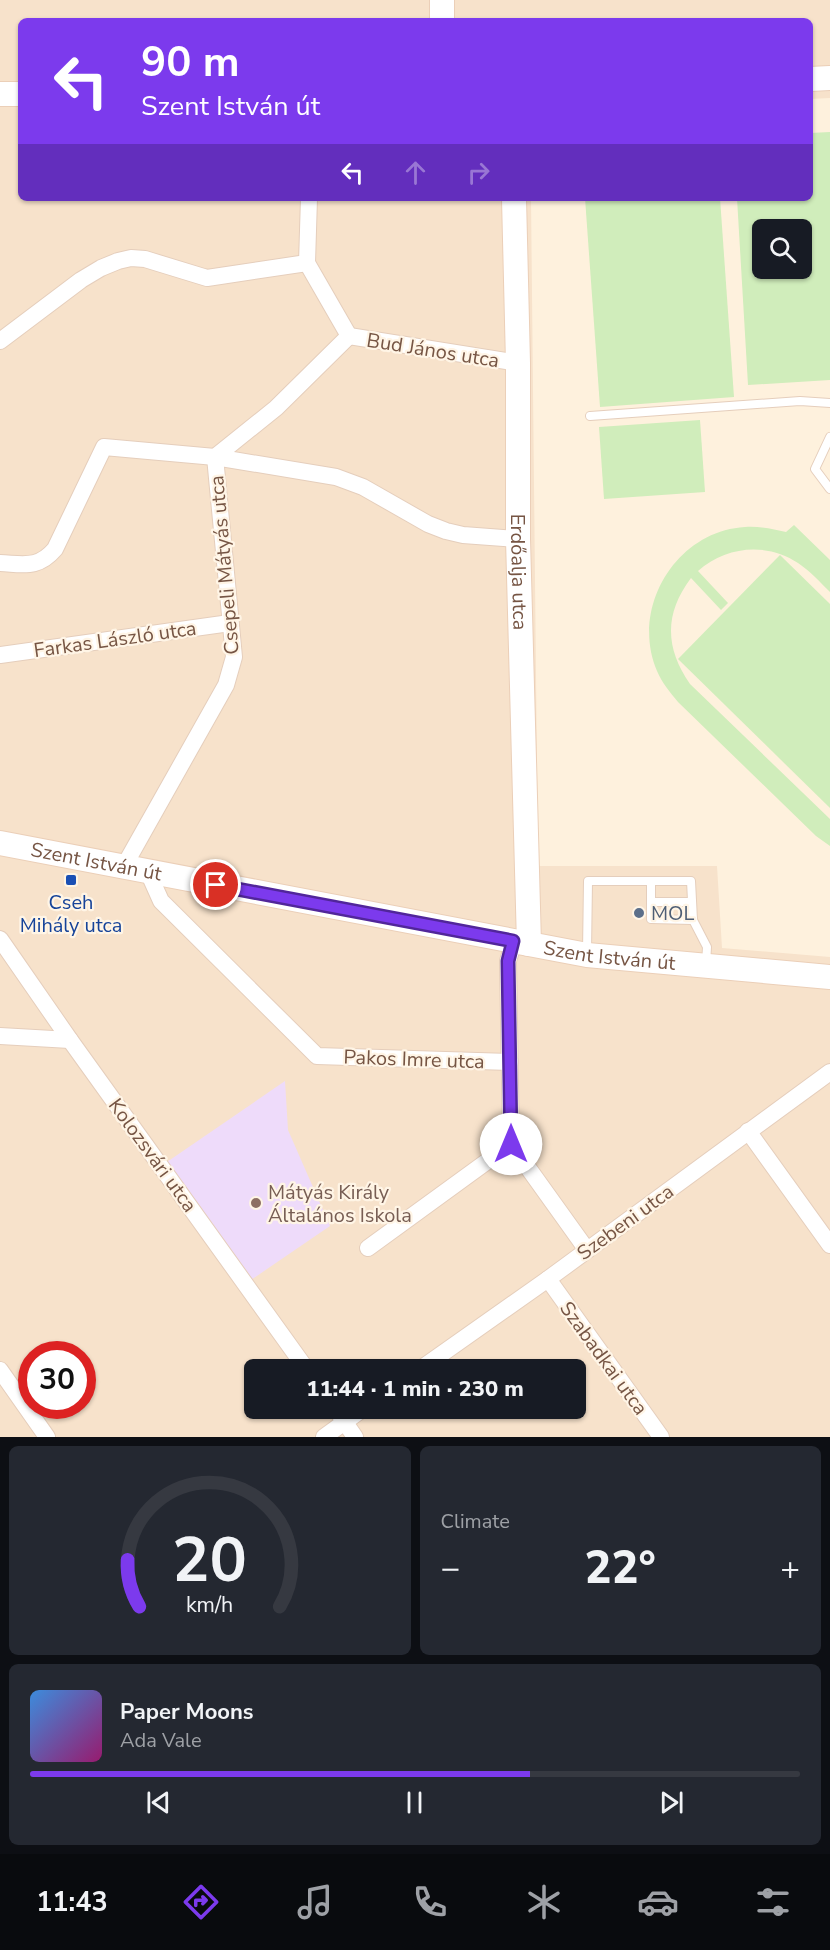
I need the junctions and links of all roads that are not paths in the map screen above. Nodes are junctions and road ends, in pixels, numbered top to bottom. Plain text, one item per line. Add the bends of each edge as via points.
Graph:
1 (442, 0) edge
2 (442, 18) edge
3 (830, 78) edge
4 (813, 79) edge
5 (0, 94) edge
6 (18, 94) edge
7 (309, 201) edge
8 (514, 201) edge
9 (307, 263) junction
10 (349, 336) junction
11 (0, 341) edge
12 (518, 363) junction
13 (830, 403) edge
14 (590, 416) dead end
15 (830, 437) edge
16 (215, 457) junction
17 (830, 489) edge
18 (518, 539) junction
19 (0, 563) edge
20 (230, 623) junction
21 (0, 655) edge
22 (0, 843) edge
23 (123, 868) junction
24 (148, 872) junction
25 (651, 881) junction
26 (651, 902) junction
27 (692, 902) junction
28 (693, 920) junction
29 (0, 939) edge
30 (521, 942) junction
31 (587, 955) junction
32 (706, 967) junction
33 (830, 977) edge
34 (0, 1036) edge
35 (70, 1040) junction
36 (510, 1062) junction
37 (830, 1072) edge
38 (748, 1131) junction
39 (511, 1144) junction
40 (830, 1245) edge
41 (368, 1248) dead end
42 (587, 1250) junction
43 (548, 1279) junction
44 (299, 1359) edge
45 (435, 1359) edge
46 (0, 1370) edge
47 (337, 1419) edge
48 (343, 1419) edge
49 (47, 1437) edge
50 (324, 1437) edge
51 (355, 1437) edge
52 (661, 1437) edge

1 - 2 street
3 - 4 street
5 - 6 street
7 - 9 street
8 - 12 street, Erdőalja utca
9 - 10 street
9 - 11 street via 207,278 145,259 118,261 81,280
10 - 12 street, Bud János utca
10 - 16 street, Csepeli Mátyás utca via 276,408
12 - 18 street, Erdőalja utca
13 - 14 lane via 800,401
15 - 17 lane via 815,469
16 - 18 street via 336,477 446,531
16 - 19 street via 104,447 46,560 35,564
16 - 20 street, Csepeli Mátyás utca
18 - 30 street, Erdőalja utca
20 - 21 street, Farkas László utca
20 - 23 street, Csepeli Mátyás utca via 234,657 226,685
22 - 23 street, Szent István út
23 - 24 street, Szent István út
24 - 30 street, Szent István út
24 - 36 street, Pakos Imre utca via 161,901 317,1056
25 - 26 lane
25 - 27 lane via 691,881
25 - 31 lane via 588,881
26 - 27 lane
26 - 28 lane via 651,919
27 - 28 lane
28 - 32 lane via 706,947
29 - 35 street, Kolozsvári utca
30 - 31 street, Szent István út
30 - 36 street via 508,961
31 - 32 street, Szent István út
32 - 33 street, Szent István út
34 - 35 street
35 - 44 street, Kolozsvári utca
36 - 39 street
37 - 38 street, Szebeni utca
38 - 40 street
38 - 42 street, Szebeni utca
39 - 41 street
39 - 42 street
42 - 43 street, Szebeni utca
43 - 45 street, Szebeni utca
43 - 52 street, Szabadkai utca
46 - 49 street
47 - 50 street
48 - 51 street

